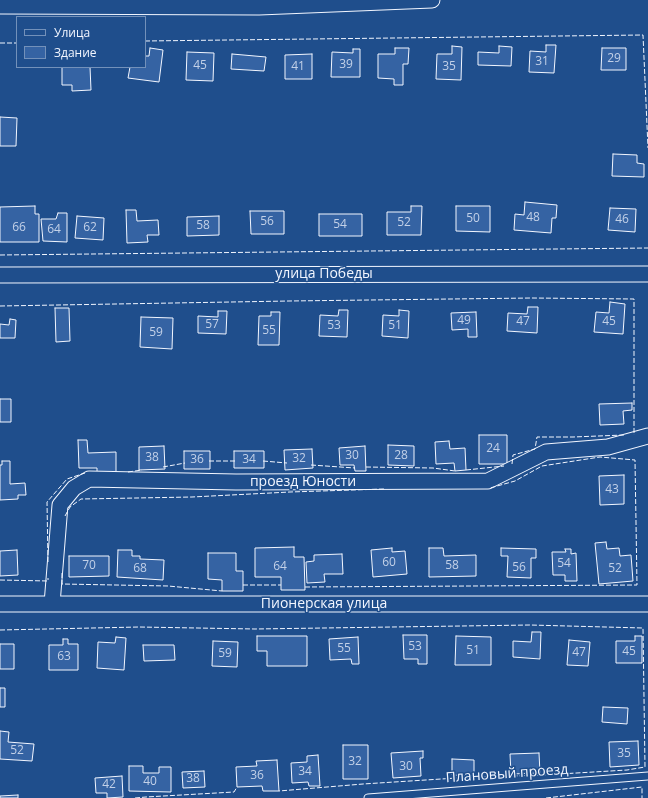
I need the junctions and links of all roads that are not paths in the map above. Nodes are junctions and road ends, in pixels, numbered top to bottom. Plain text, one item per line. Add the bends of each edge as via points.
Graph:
1 (432, 0) edge
2 (110, 3) edge
3 (258, 3) edge
4 (0, 6) edge
5 (648, 274) edge
6 (0, 275) edge
7 (648, 436) edge
8 (0, 604) edge
9 (52, 604) junction
10 (648, 604) edge
11 (648, 776) edge
12 (368, 798) edge

1 - 3 street
2 - 3 street
2 - 4 street
5 - 6 street, улица Победы
7 - 9 street, проезд Юности via 608,447 546,452 488,481 236,482 89,478 74,488 60,505
8 - 9 street, Пионерская улица
9 - 10 street, Пионерская улица
11 - 12 lane, Плановый проезд

